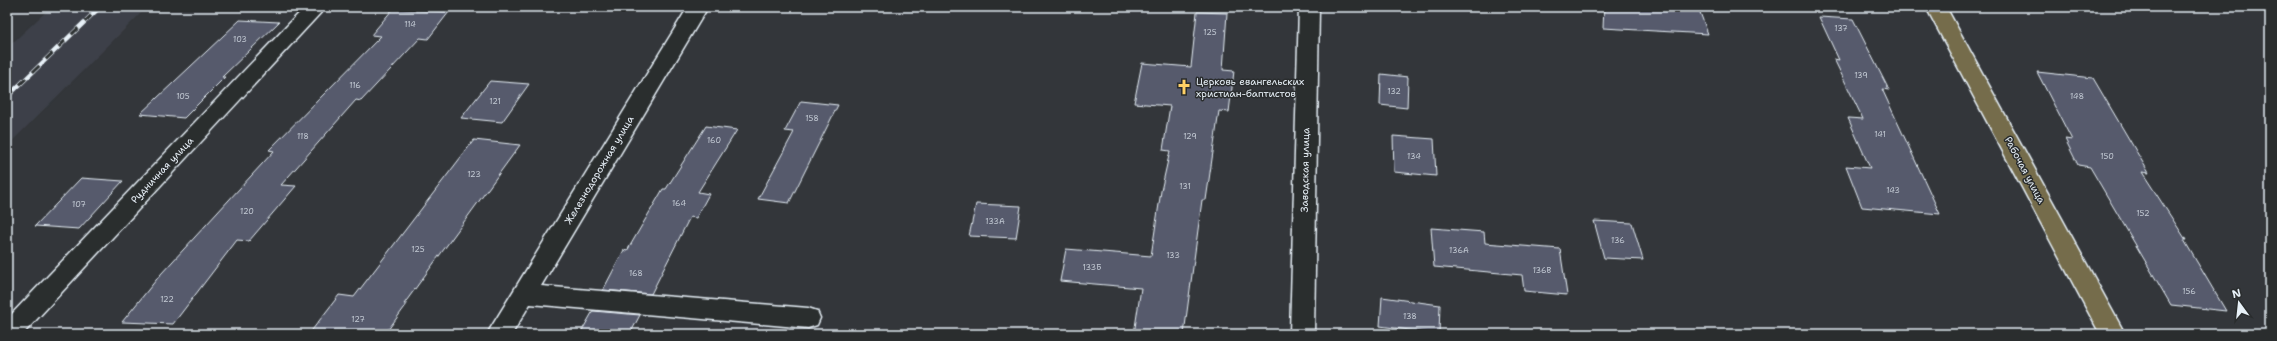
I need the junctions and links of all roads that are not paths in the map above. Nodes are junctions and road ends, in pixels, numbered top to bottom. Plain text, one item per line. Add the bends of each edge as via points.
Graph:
1 (316, 7) edge
2 (698, 7) edge
3 (1309, 7) edge
4 (1936, 7) edge
5 (523, 294) junction
6 (808, 318) dead end
7 (8, 334) edge
8 (499, 334) edge
9 (1302, 334) edge
10 (2113, 334) edge

1 - 7 street, Рудничная улица
2 - 5 street, Железнодорожная улица
3 - 9 street, Заводская улица
4 - 10 main road, Рабочая улица
5 - 6 street
5 - 8 street, Железнодорожная улица

